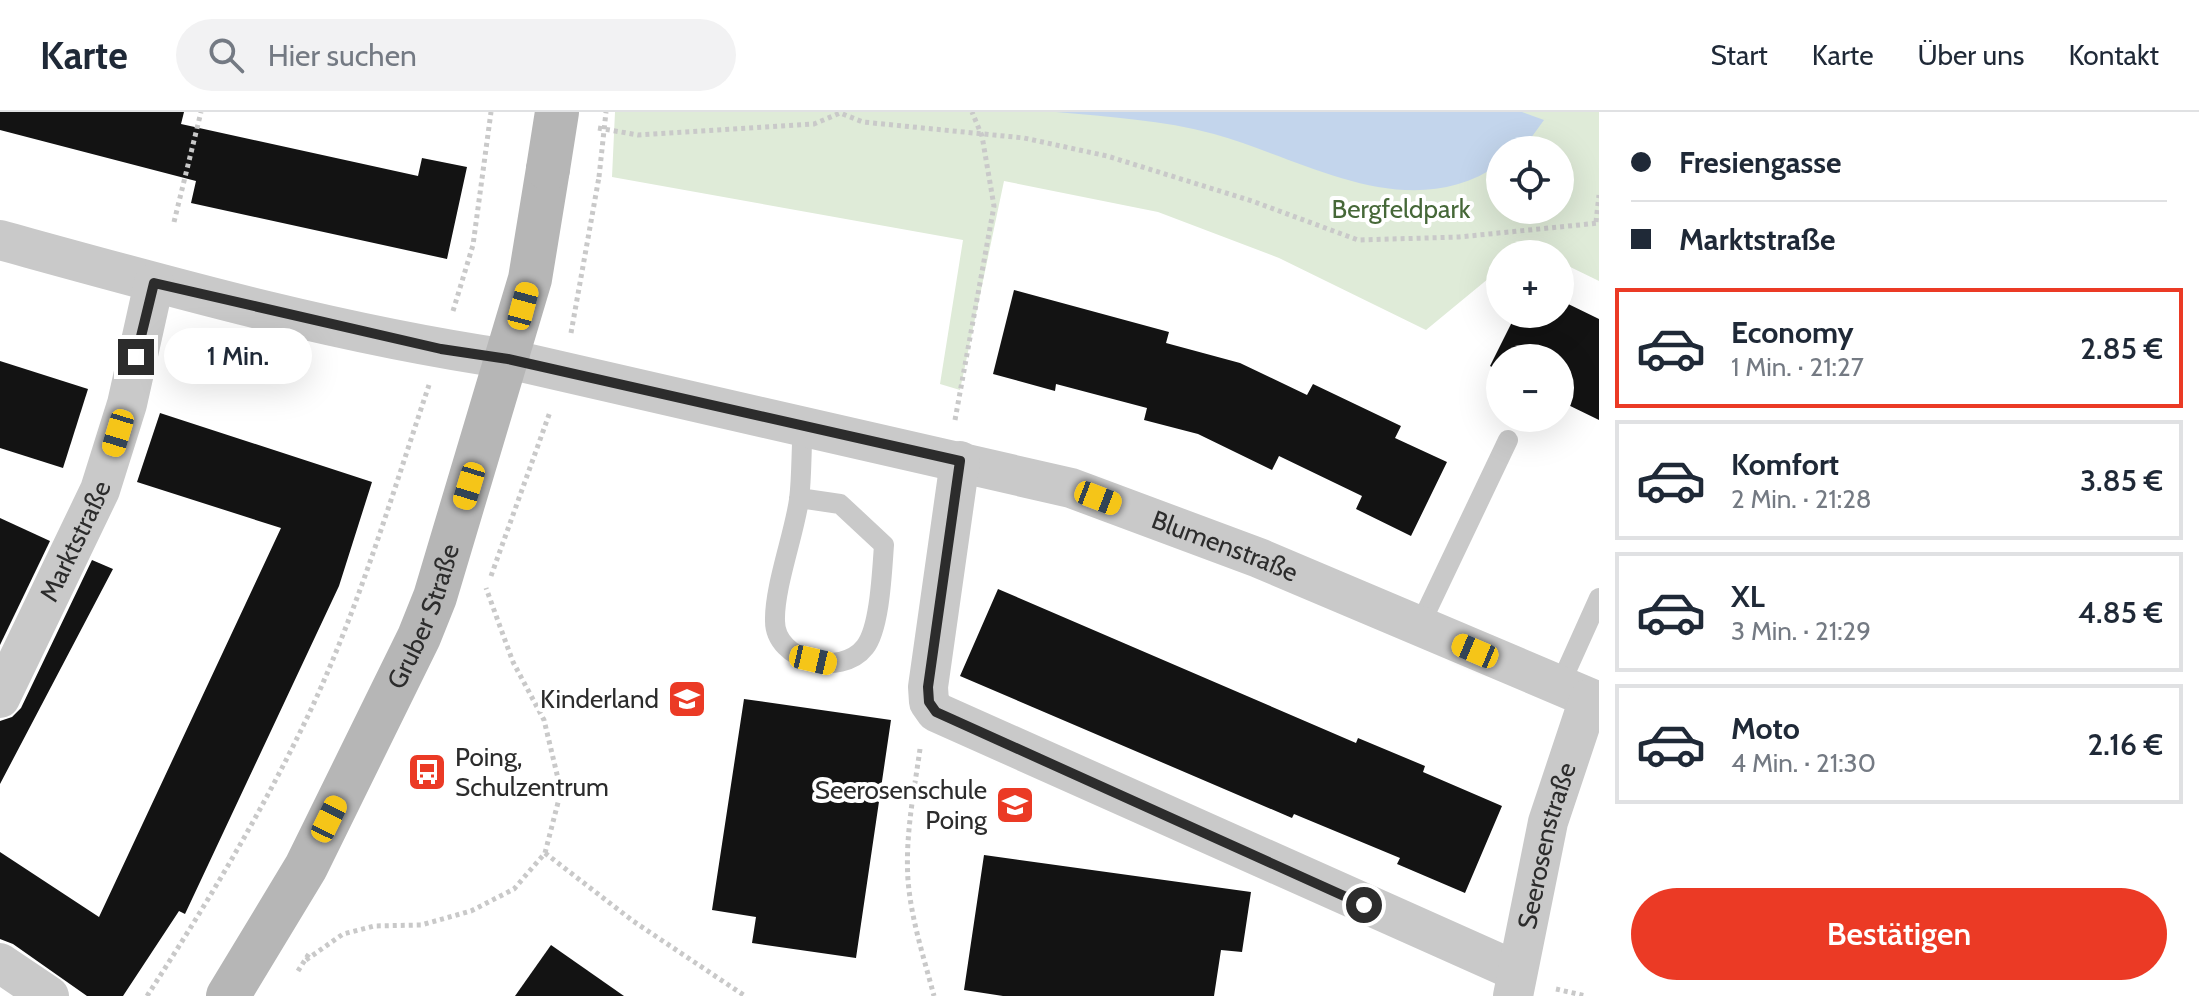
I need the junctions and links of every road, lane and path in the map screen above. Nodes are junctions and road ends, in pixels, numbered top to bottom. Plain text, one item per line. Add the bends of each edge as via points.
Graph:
1 (201, 112) edge
2 (491, 112) edge
3 (606, 112) edge
4 (839, 112) edge
5 (972, 112) edge
6 (576, 120) edge
7 (982, 136) junction
8 (1599, 195) edge
9 (174, 222) dead end
10 (1598, 222) edge
11 (0, 240) edge
12 (154, 283) junction
13 (577, 312) dead end
14 (441, 349) junction
15 (508, 359) junction
16 (803, 426) junction
17 (1508, 440) dead end
18 (953, 459) junction
19 (799, 498) junction
20 (486, 588) dead end
21 (1599, 598) edge
22 (1419, 627) junction
23 (1582, 696) edge
24 (0, 698) edge
25 (936, 712) junction
26 (410, 762) dead end
27 (427, 772) dead end
28 (545, 853) junction
29 (305, 961) dead end
30 (0, 963) edge
31 (1514, 984) edge
32 (49, 996) edge
33 (147, 996) edge
34 (228, 996) edge
35 (745, 996) edge
36 (934, 996) edge

1 - 9 path
2 - 14 path via 473,245
3 - 13 path, bridge
4 - 6 path via 814,124 638,135
4 - 7 path via 863,122
5 - 7 path
6 - 15 street, Gruber Straße, bridge via 548,169 530,279
7 - 10 path via 1024,138 1107,156 1358,240 1459,237
7 - 18 path via 994,206
8 - 10 path
11 - 12 street
12 - 14 street
12 - 24 street, Marktstraße via 127,404 100,490
14 - 15 street
14 - 33 path via 383,527 306,720 224,876
15 - 16 street, Blumenstraße
15 - 34 street, Gruber Straße via 419,637 306,867
16 - 18 street, Blumenstraße
16 - 19 lane
17 - 22 lane
18 - 22 street, Blumenstraße via 1071,488 1259,558
18 - 25 street via 928,687
19 - 19 lane via 774,622 783,645 829,664 865,647 874,624 884,545 840,504
20 - 28 path via 513,662 544,720 561,791
21 - 23 lane
22 - 23 street, Blumenstraße
23 - 31 street, Seerosenstraße via 1548,822
25 - 31 street
25 - 36 path via 922,731 908,838 913,915
26 - 27 path
28 - 29 path via 514,889 471,911 421,925 374,926 343,934
28 - 35 path via 633,921
30 - 32 street

